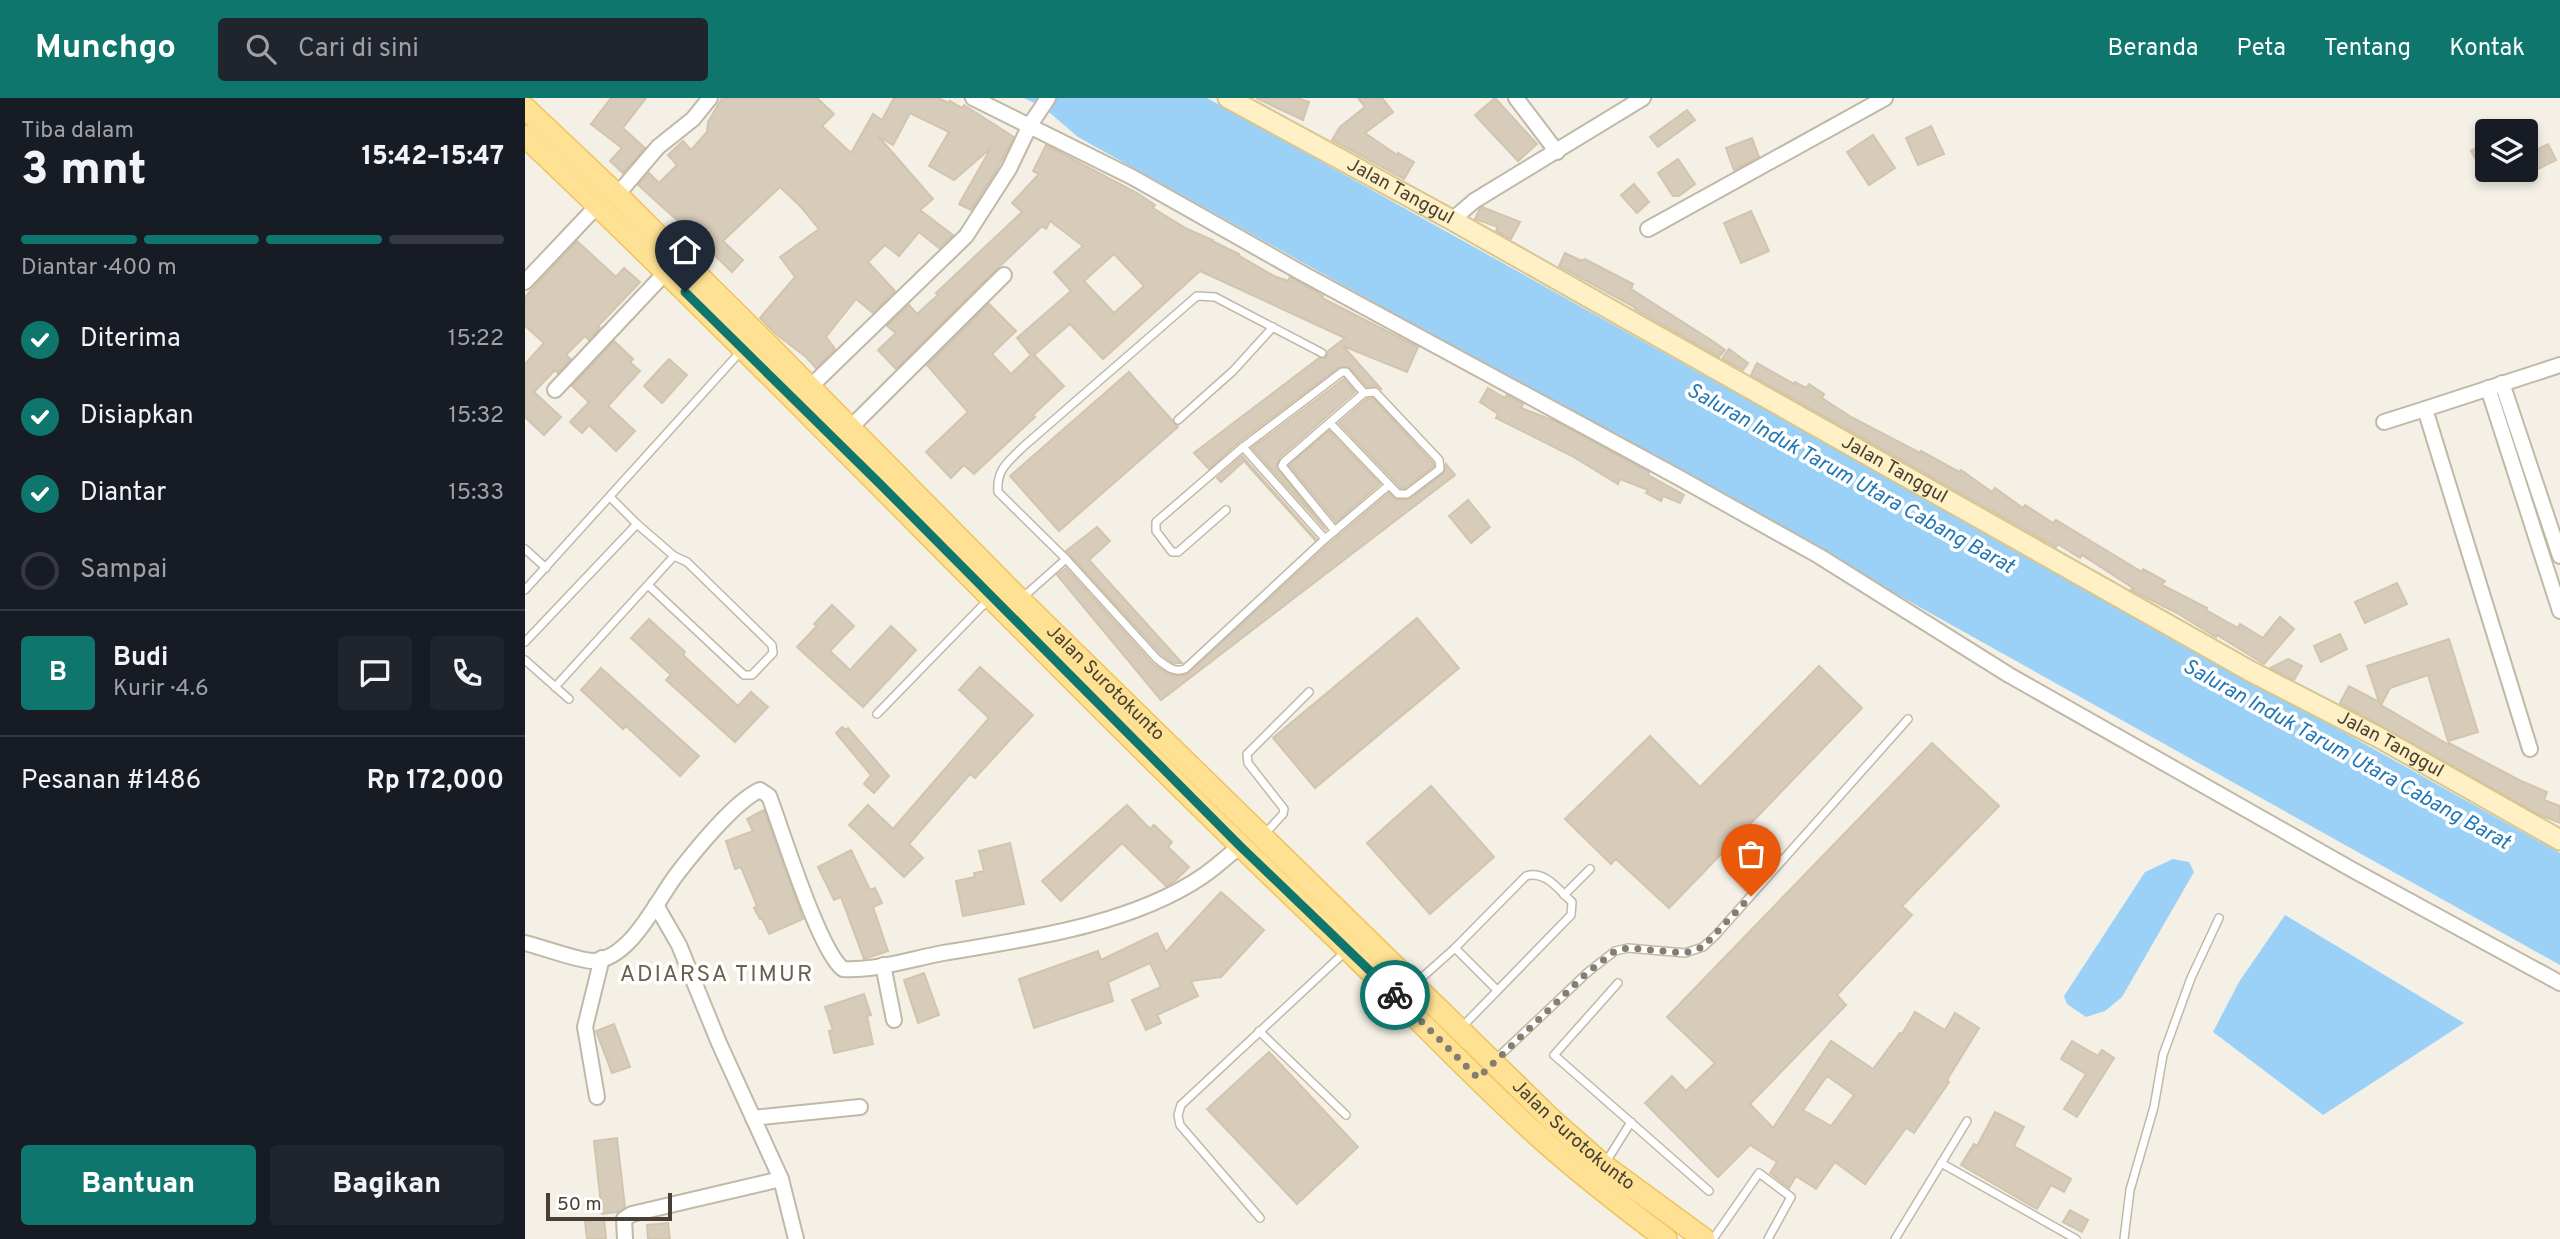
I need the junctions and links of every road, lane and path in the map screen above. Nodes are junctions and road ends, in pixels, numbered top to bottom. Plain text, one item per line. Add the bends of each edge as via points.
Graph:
1 (711, 98) edge
2 (973, 98) edge
3 (1228, 98) edge
4 (1516, 98) edge
5 (1643, 98) edge
6 (1885, 98) edge
7 (1045, 103) edge
8 (525, 108) edge
9 (1030, 125) junction
10 (525, 137) edge
11 (1557, 152) junction
12 (617, 195) junction
13 (597, 206) junction
14 (1452, 220) junction
15 (635, 229) junction
16 (1648, 229) dead end
17 (666, 272) junction
18 (1004, 275) dead end
19 (525, 282) edge
20 (1273, 327) junction
21 (743, 350) junction
22 (1322, 353) dead end
23 (2560, 365) edge
24 (2495, 385) junction
25 (810, 387) junction
26 (555, 390) dead end
27 (1364, 393) junction
28 (2425, 409) junction
29 (1178, 419) dead end
30 (1330, 422) junction
31 (2384, 422) dead end
32 (851, 427) junction
33 (1243, 447) junction
34 (1389, 485) junction
35 (610, 497) junction
36 (1226, 510) dead end
37 (637, 524) junction
38 (1335, 531) junction
39 (1325, 539) junction
40 (525, 549) edge
41 (674, 556) junction
42 (2560, 556) edge
43 (1066, 559) junction
44 (546, 568) junction
45 (648, 585) junction
46 (525, 590) edge
47 (991, 597) junction
48 (1020, 600) junction
49 (2560, 611) edge
50 (525, 642) edge
51 (525, 660) edge
52 (555, 687) junction
53 (1309, 692) dead end
54 (569, 699) dead end
55 (877, 714) dead end
56 (1908, 719) dead end
57 (2530, 749) dead end
58 (1264, 836) junction
59 (2560, 840) edge
60 (1240, 846) junction
61 (1590, 869) dead end
62 (1564, 895) junction
63 (656, 905) junction
64 (2219, 918) dead end
65 (525, 943) edge
66 (1455, 948) junction
67 (1348, 949) junction
68 (602, 958) junction
69 (883, 965) junction
70 (1618, 983) dead end
71 (2560, 983) edge
72 (1414, 984) junction
73 (1497, 990) junction
74 (1398, 999) junction
75 (894, 1020) dead end
76 (1461, 1029) junction
77 (1259, 1031) junction
78 (1494, 1062) junction
79 (1478, 1078) junction
80 (597, 1097) dead end
81 (860, 1107) dead end
82 (1346, 1115) dead end
83 (753, 1118) junction
84 (1967, 1121) dead end
85 (1631, 1122) junction
86 (1941, 1163) junction
87 (1604, 1165) junction
88 (781, 1179) junction
89 (1709, 1191) dead end
90 (1260, 1218) dead end
91 (625, 1239) edge
92 (796, 1239) edge
93 (1666, 1239) edge
94 (1704, 1239) edge
95 (1713, 1239) edge
96 (1768, 1239) edge
97 (1895, 1239) edge
98 (2076, 1239) edge
99 (2124, 1239) edge

1 - 12 street via 657,147
2 - 9 street
3 - 14 street, Jalan Tanggul
4 - 11 street
5 - 11 street
6 - 16 street
7 - 9 street
8 - 12 main road, Jalan Surotokunto
9 - 25 street via 1009,169 966,236
9 - 71 street via 1819,556 2009,675
10 - 13 main road, Jalan Surotokunto
11 - 14 street via 1474,201
12 - 15 main road, Jalan Surotokunto
13 - 15 main road, Jalan Surotokunto
13 - 19 street
14 - 59 street, Jalan Tanggul via 2250,671
15 - 17 main road, Jalan Surotokunto
15 - 25 main road, Jalan Surotokunto
17 - 21 main road, Jalan Surotokunto
17 - 26 street
18 - 32 street
20 - 22 lane
20 - 29 lane via 1233,371
20 - 43 lane via 1215,298 1197,296 1002,467 998,492
21 - 35 lane
21 - 47 main road, Jalan Surotokunto
23 - 24 street
24 - 28 street
24 - 42 street
24 - 49 street
25 - 32 main road, Jalan Surotokunto
27 - 30 lane
27 - 33 lane via 1342,372
27 - 34 lane via 1375,392 1440,463 1440,469 1407,494 1398,494
28 - 31 street
28 - 57 street
30 - 34 lane
30 - 38 lane via 1282,466
32 - 48 main road, Jalan Surotokunto
33 - 36 lane via 1156,522 1156,531 1172,552 1178,552
33 - 39 lane
34 - 38 lane
35 - 37 lane
35 - 44 lane
37 - 41 lane
37 - 50 lane
38 - 39 lane
39 - 43 lane via 1178,671 1157,659
40 - 44 lane
41 - 45 lane
41 - 45 lane via 687,562 772,645 773,653 752,675 744,674
43 - 48 lane
44 - 46 lane
45 - 52 lane
47 - 55 lane
47 - 60 main road, Jalan Surotokunto
48 - 58 main road, Jalan Surotokunto
51 - 52 lane
52 - 54 lane
53 - 58 lane via 1247,754 1248,763 1284,808
56 - 78 lane via 1703,947 1685,953 1615,951
58 - 72 main road, Jalan Surotokunto
60 - 67 main road, Jalan Surotokunto
60 - 69 street via 1168,896 1113,917 1064,932
61 - 62 lane
62 - 66 lane via 1543,876 1526,876
62 - 73 lane via 1572,902 1571,915
63 - 68 street via 640,930
63 - 69 street via 708,835 756,791 763,791 769,796 820,931 838,965 849,970
63 - 83 street via 679,945
64 - 99 lane via 2163,1055 2154,1107 2130,1190
65 - 68 street via 587,960
66 - 72 lane
66 - 73 lane
67 - 74 main road, Jalan Surotokunto
67 - 77 lane
68 - 80 street via 585,1027
69 - 75 street
70 - 85 lane via 1554,1055
72 - 74 lane
72 - 76 main road, Jalan Surotokunto
73 - 76 lane
74 - 79 main road, Jalan Surotokunto
76 - 78 main road, Jalan Surotokunto
77 - 82 lane
77 - 90 lane via 1181,1105 1178,1115 1181,1125
78 - 79 lane
78 - 87 main road, Jalan Surotokunto
79 - 93 main road, Jalan Surotokunto via 1538,1136
81 - 83 street
83 - 88 street
84 - 86 lane
85 - 87 lane
85 - 89 lane
86 - 97 lane
86 - 98 lane
87 - 94 main road, Jalan Surotokunto
88 - 91 street via 632,1214 624,1219
88 - 92 street
95 - 96 lane via 1759,1173 1791,1197

